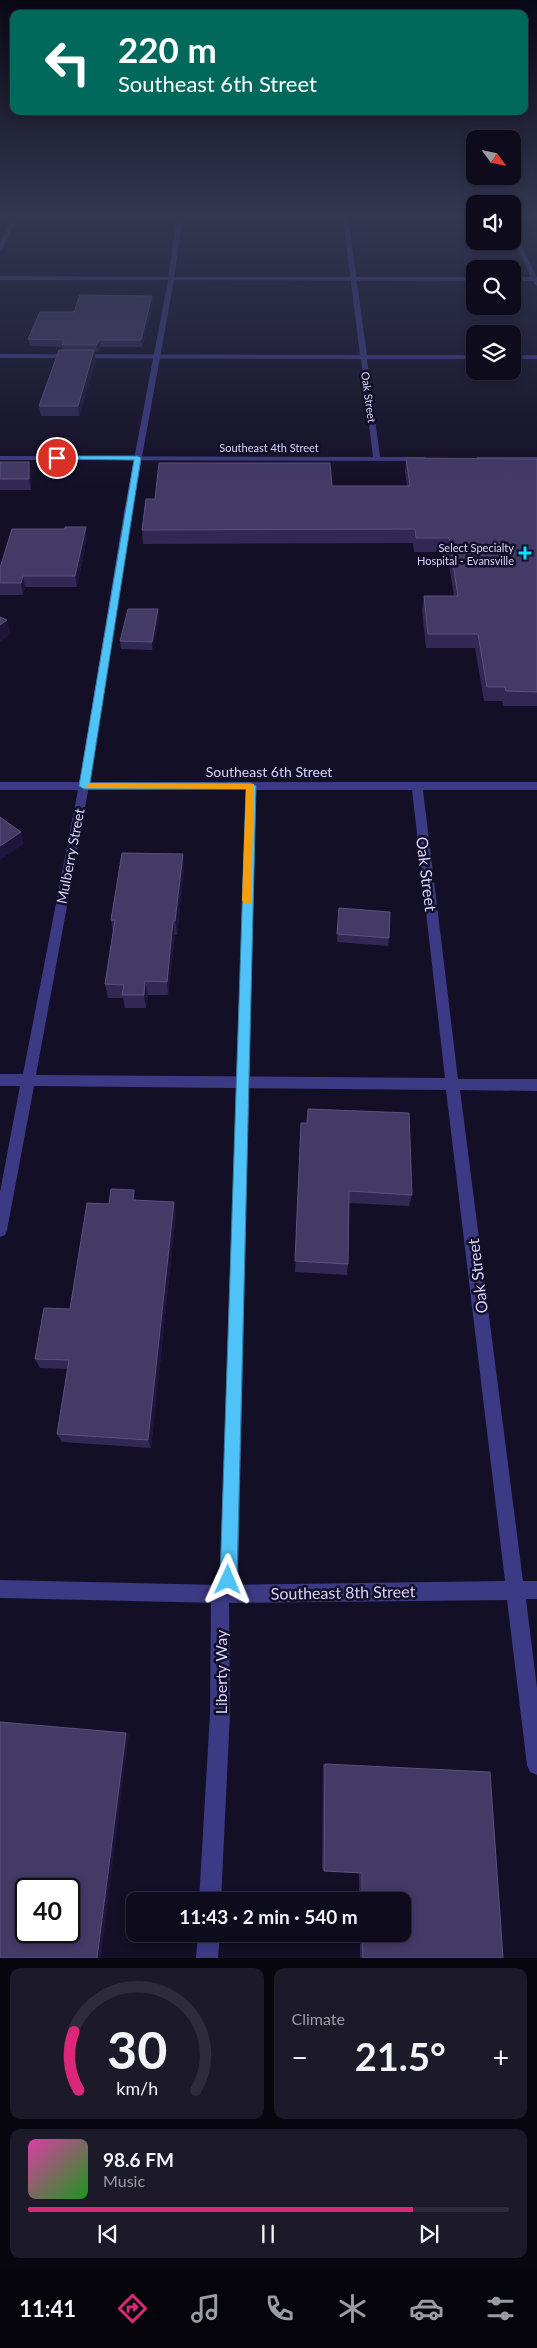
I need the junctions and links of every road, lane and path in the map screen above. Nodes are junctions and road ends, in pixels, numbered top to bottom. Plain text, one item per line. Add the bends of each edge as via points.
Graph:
1 (166, 306) edge
2 (357, 306) edge
3 (0, 356) edge
4 (156, 357) junction
5 (363, 357) junction
6 (466, 357) edge
7 (521, 357) edge
8 (537, 357) edge
9 (0, 458) edge
10 (138, 458) junction
11 (377, 459) junction
12 (427, 459) edge
13 (467, 459) edge
14 (537, 459) edge
15 (0, 786) edge
16 (84, 786) junction
17 (251, 786) junction
18 (537, 786) edge
19 (417, 787) junction
20 (0, 1080) edge
21 (30, 1080) junction
22 (242, 1084) junction
23 (537, 1085) edge
24 (454, 1086) junction
25 (0, 1230) edge
26 (0, 1589) edge
27 (514, 1589) junction
28 (537, 1590) edge
29 (220, 1594) junction
30 (537, 1765) edge
31 (210, 1892) edge
32 (208, 1942) edge
33 (207, 1958) edge

1 - 4 street, Mulberry Street
2 - 5 street, Oak Street
3 - 4 street
4 - 5 street
4 - 10 street, Mulberry Street
5 - 6 street
5 - 11 street, Oak Street
7 - 8 street
9 - 10 street, Southeast 4th Street
10 - 11 street, Southeast 4th Street
10 - 16 street, Mulberry Street
11 - 12 street, Southeast 4th Street
13 - 14 street
15 - 16 street, Southeast 6th Street
16 - 17 street, Southeast 6th Street
16 - 21 street, Mulberry Street
17 - 19 street, Southeast 6th Street
17 - 22 street, Liberty Way
18 - 19 street, Southeast 6th Street
19 - 24 street, Oak Street
20 - 21 street
21 - 22 street
21 - 25 street, Mulberry Street
22 - 24 street
22 - 29 street, Liberty Way via 228,1580
23 - 24 street
24 - 27 street, Oak Street
26 - 29 street, Southeast 8th Street
27 - 28 street, Southeast 8th Street
27 - 29 street, Southeast 8th Street
27 - 30 street, Oak Street
29 - 31 street, Liberty Way via 220,1713
32 - 33 street

